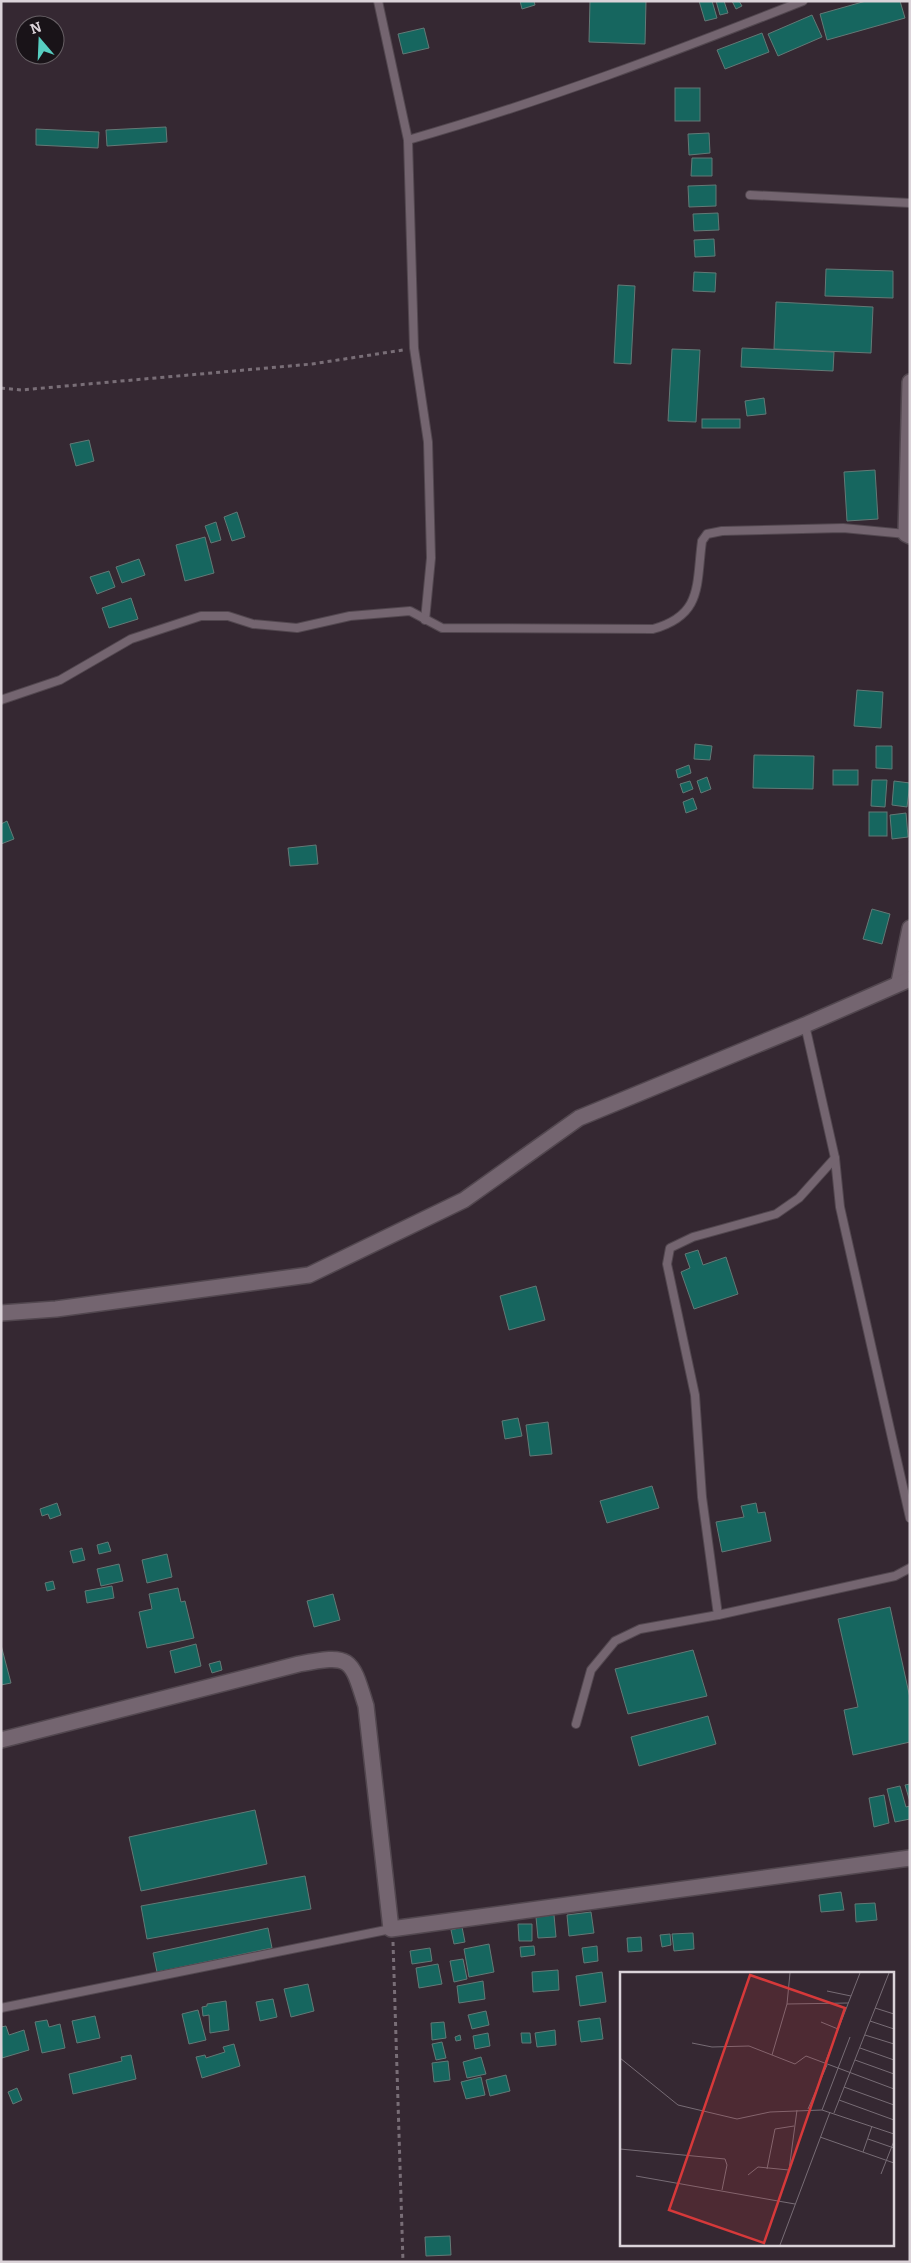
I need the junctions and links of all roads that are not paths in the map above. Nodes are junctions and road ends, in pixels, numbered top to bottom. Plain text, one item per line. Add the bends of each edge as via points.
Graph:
1 (378, 1) edge
2 (803, 1) edge
3 (408, 140) junction
4 (750, 195) dead end
5 (910, 203) edge
6 (910, 382) edge
7 (908, 535) edge
8 (425, 620) junction
9 (1, 700) edge
10 (910, 928) edge
11 (904, 981) edge
12 (805, 1025) junction
13 (835, 1158) junction
14 (1, 1313) edge
15 (910, 1518) edge
16 (910, 1568) edge
17 (718, 1615) junction
18 (576, 1724) dead end
19 (1, 1740) edge
20 (910, 1858) edge
21 (391, 1929) junction
22 (1, 2008) edge

1 - 3 lane
2 - 3 lane via 697,43 458,126
3 - 8 lane via 414,348 428,442 431,558
4 - 5 lane
6 - 7 street
7 - 8 lane via 843,528 707,534 702,541 694,599 678,619 653,628 442,628
8 - 9 lane via 410,611 350,616 297,628 253,624 228,616 201,616 131,639 60,680
10 - 11 street
11 - 12 street
12 - 13 lane
12 - 14 street via 579,1118 464,1200 309,1275 56,1309
13 - 15 lane via 840,1206
13 - 17 lane via 799,1198 776,1214 693,1237 670,1248 667,1264 695,1394 702,1497
16 - 17 lane via 895,1576
17 - 18 lane via 640,1629 615,1642 591,1670
19 - 21 street via 299,1664 330,1658 347,1661 355,1670 366,1706
20 - 21 street
21 - 22 lane

